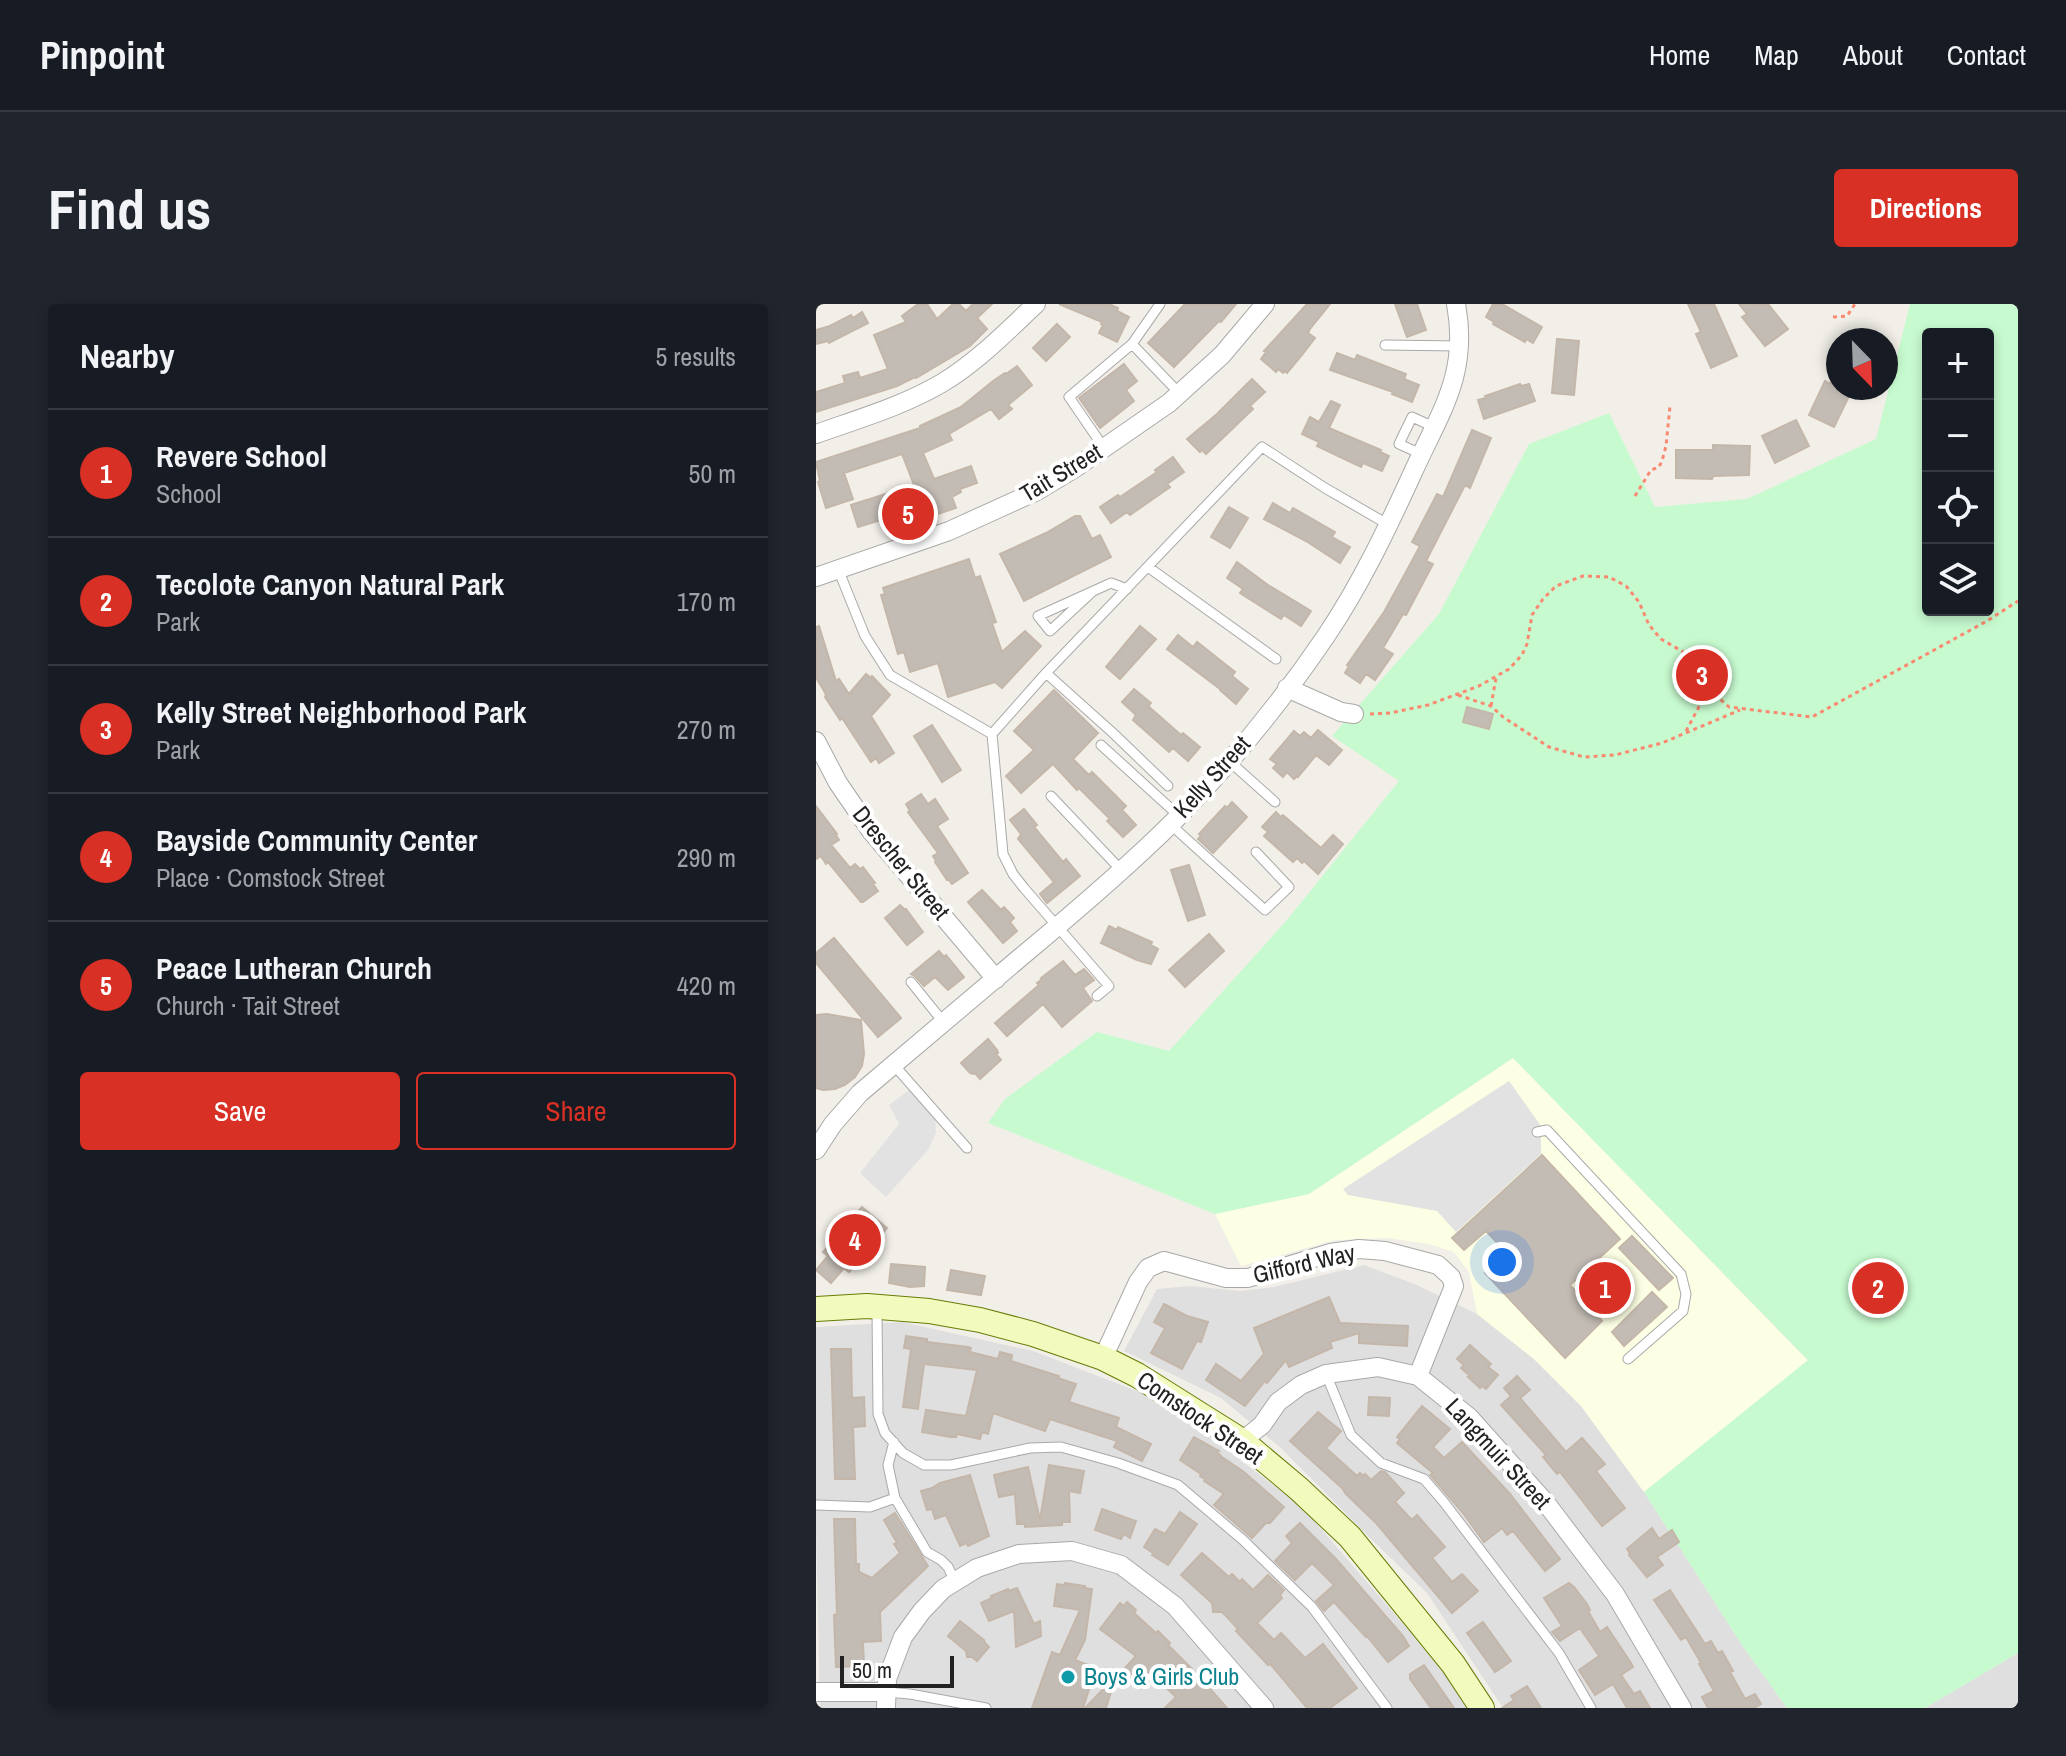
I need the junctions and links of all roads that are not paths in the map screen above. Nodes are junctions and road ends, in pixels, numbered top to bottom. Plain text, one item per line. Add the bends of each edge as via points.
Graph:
1 (1036, 304) edge
2 (1160, 304) edge
3 (1265, 304) edge
4 (1456, 304) edge
5 (1132, 344) junction
6 (1385, 345) dead end
7 (1459, 346) junction
8 (1180, 394) junction
9 (816, 434) edge
10 (1104, 448) junction
11 (1389, 525) junction
12 (1148, 567) junction
13 (838, 569) junction
14 (816, 577) edge
15 (1127, 589) junction
16 (1092, 592) junction
17 (1276, 659) dead end
18 (1046, 673) junction
19 (1287, 688) junction
20 (1354, 714) road end
21 (992, 734) junction
22 (816, 741) edge
23 (1101, 745) dead end
24 (1229, 761) junction
25 (1168, 786) dead end
26 (1051, 796) dead end
27 (1275, 802) dead end
28 (1174, 820) junction
29 (1256, 852) dead end
30 (1121, 870) junction
31 (1057, 927) junction
32 (996, 979) junction
33 (911, 982) dead end
34 (1097, 996) dead end
35 (944, 1023) junction
36 (894, 1065) junction
37 (1537, 1132) dead end
38 (967, 1148) dead end
39 (816, 1150) edge
40 (877, 1307) junction
41 (816, 1309) edge
42 (1103, 1358) junction
43 (1628, 1359) dead end
44 (1326, 1374) junction
45 (1418, 1376) junction
46 (1242, 1441) junction
47 (894, 1442) junction
48 (895, 1498) junction
49 (816, 1505) edge
50 (949, 1586) junction
51 (816, 1692) edge
52 (886, 1700) edge
53 (986, 1708) edge
54 (1264, 1708) edge
55 (1387, 1708) edge
56 (1482, 1708) edge
57 (1591, 1708) edge
58 (1682, 1708) edge

1 - 9 street via 986,352 943,383
2 - 5 lane
3 - 8 street, Tait Street
4 - 7 street, Kelly Street
5 - 8 lane
5 - 10 lane via 1069,397
6 - 7 lane
7 - 11 street, Kelly Street via 1446,404
8 - 10 street, Tait Street
10 - 13 street, Tait Street via 1037,491 962,525
11 - 12 lane via 1262,447
11 - 19 street, Kelly Street via 1327,634
12 - 15 lane
12 - 17 lane
13 - 14 street, Tait Street
13 - 21 lane via 865,636 890,675
15 - 16 lane via 1111,583
15 - 18 lane
16 - 16 lane via 1065,604 1038,616 1050,631
18 - 21 lane
18 - 25 lane
19 - 20 street
19 - 24 street, Kelly Street
21 - 31 lane via 1003,854
22 - 32 street, Drescher Street via 871,831
23 - 28 lane
24 - 27 lane
24 - 28 street, Kelly Street
26 - 30 lane
28 - 29 lane via 1265,910 1289,887
28 - 30 street, Kelly Street
30 - 31 street, Kelly Street
31 - 32 street, Kelly Street
31 - 34 lane via 1109,986
32 - 35 street, Kelly Street
33 - 35 lane
35 - 36 street, Kelly Street
36 - 38 lane
36 - 39 street, Kelly Street via 860,1093
37 - 43 lane via 1547,1130 1681,1274 1683,1311
40 - 41 street, Comstock Street
40 - 42 street, Comstock Street via 980,1320
40 - 47 lane via 878,1414
42 - 45 street, Gifford Way via 1138,1282 1148,1268 1164,1261 1226,1278 1248,1278 1359,1249 1438,1265 1451,1277 1454,1286
42 - 46 street, Comstock Street
44 - 45 street, Langmuir Street via 1378,1367
44 - 46 street, Langmuir Street via 1278,1402
44 - 57 lane via 1351,1435 1381,1463 1424,1479 1559,1653
45 - 58 street, Langmuir Street via 1469,1417 1546,1503 1615,1594
46 - 56 street, Comstock Street via 1350,1537
47 - 48 lane via 888,1465
47 - 55 lane via 924,1465 1061,1447 1178,1485 1312,1607
48 - 49 lane via 870,1507
48 - 50 lane via 927,1552 948,1567
50 - 52 street via 903,1637 887,1679
50 - 54 street via 977,1568 1019,1554 1072,1551 1121,1565 1175,1606
51 - 52 street
52 - 53 lane via 910,1694

